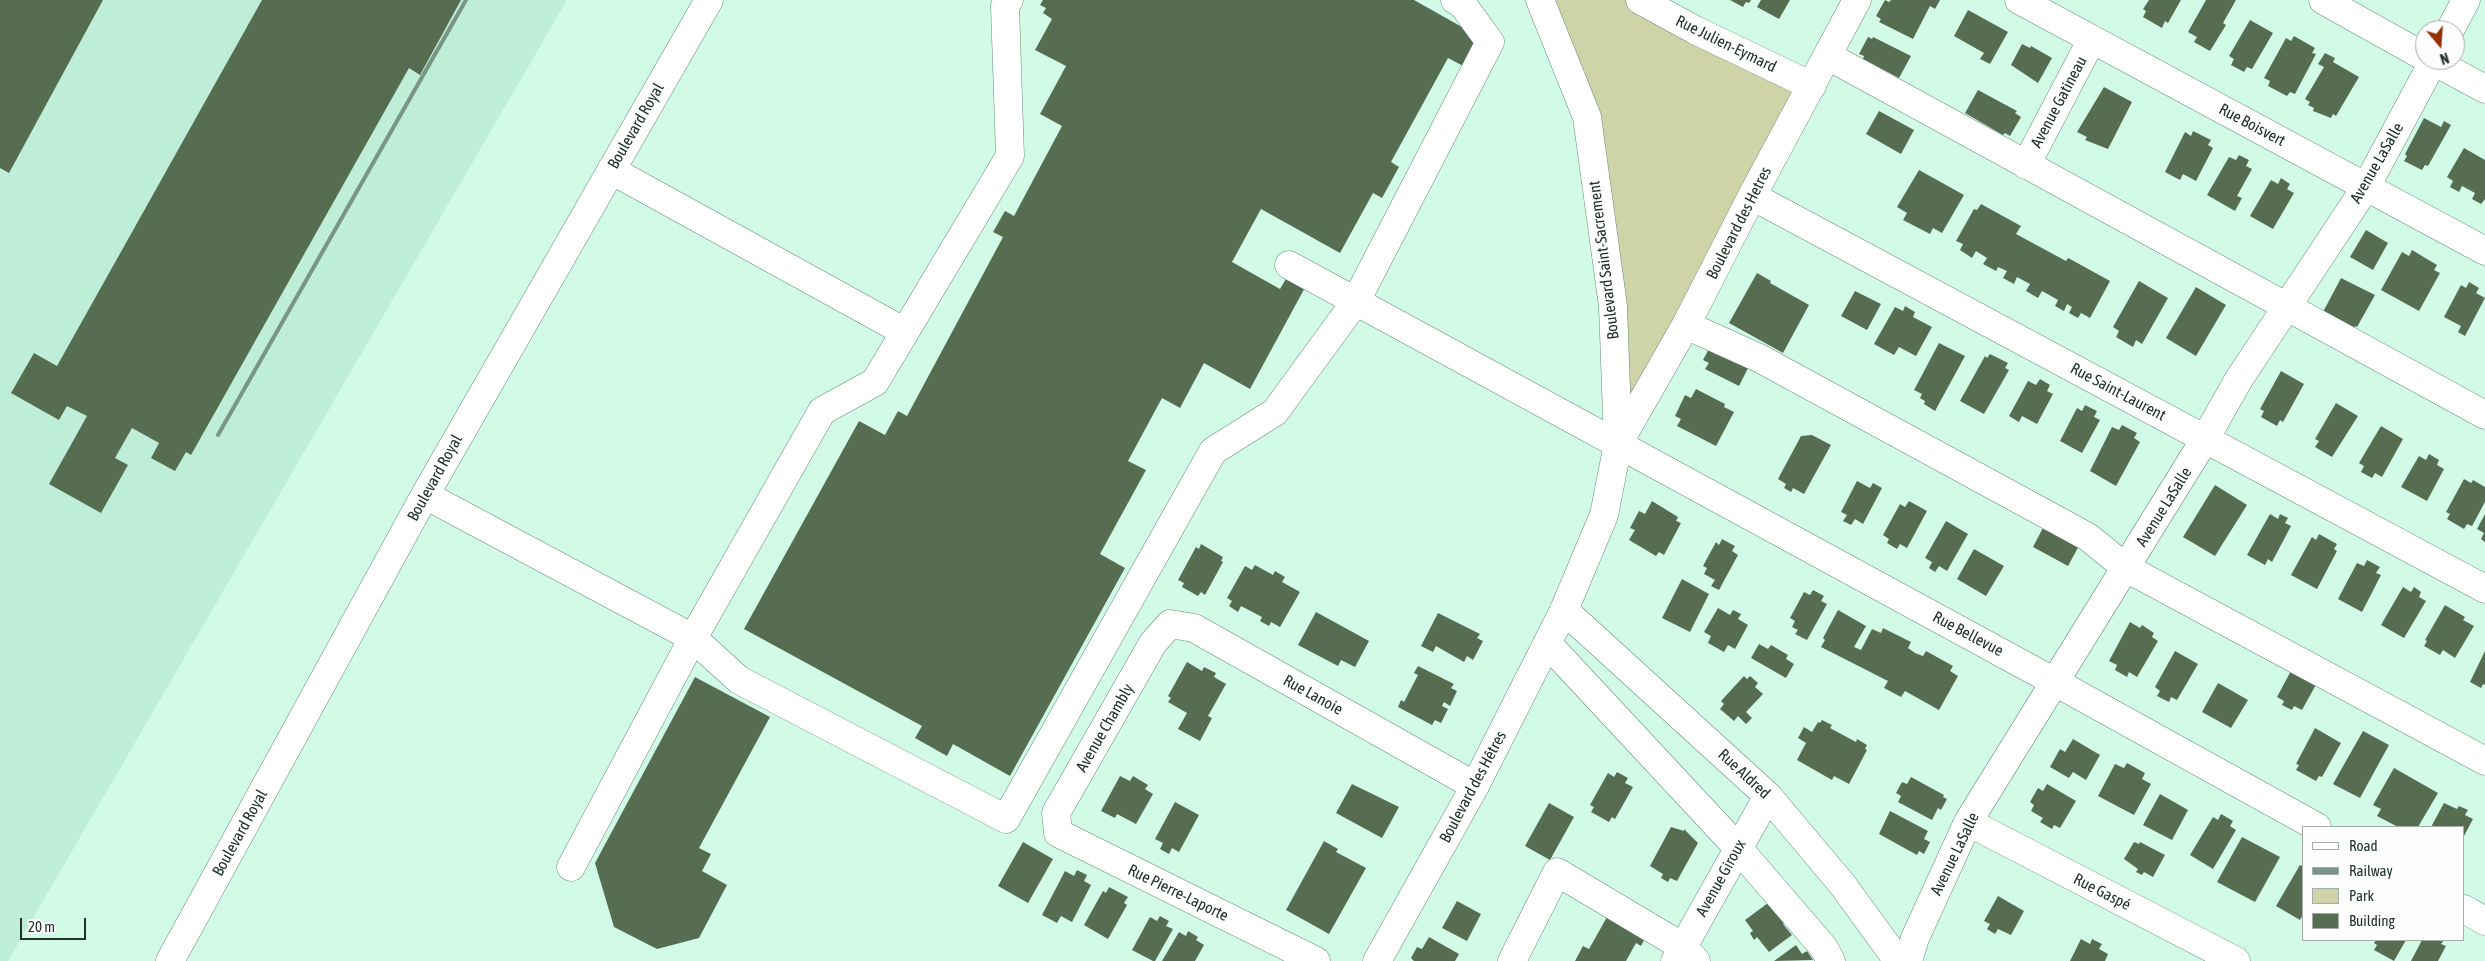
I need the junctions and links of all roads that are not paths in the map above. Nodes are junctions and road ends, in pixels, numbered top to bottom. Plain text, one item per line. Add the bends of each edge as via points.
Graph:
1 (708, 0) edge
2 (1455, 0) edge
3 (1540, 0) edge
4 (1640, 0) edge
5 (1857, 0) edge
6 (2019, 0) edge
7 (2323, 0) edge
8 (2466, 0) edge
9 (1003, 2) edge
10 (2455, 20) edge
11 (2092, 39) junction
12 (2415, 51) edge
13 (1828, 56) junction
14 (2426, 70) edge
15 (2450, 70) edge
16 (1812, 86) junction
17 (2485, 89) edge
18 (2026, 165) junction
19 (611, 170) junction
20 (2366, 187) junction
21 (1752, 196) junction
22 (2485, 251) edge
23 (1289, 265) dead end
24 (1356, 301) junction
25 (2287, 307) junction
26 (1686, 325) junction
27 (905, 332) junction
28 (2485, 415) edge
29 (2205, 439) junction
30 (1618, 444) junction
31 (425, 495) junction
32 (2126, 568) junction
33 (2485, 589) edge
34 (1564, 610) junction
35 (694, 638) junction
36 (1153, 643) joint
37 (1548, 644) junction
38 (2055, 682) junction
39 (2485, 761) edge
40 (1475, 786) junction
41 (1768, 796) junction
42 (1056, 813) joint
43 (1968, 822) junction
44 (2315, 826) edge
45 (1738, 848) junction
46 (571, 867) dead end
47 (2465, 910) edge
48 (2485, 921) edge
49 (1685, 956) edge
50 (170, 961) edge
51 (1316, 961) edge
52 (1378, 961) edge
53 (1512, 961) edge
54 (1831, 961) edge
55 (1898, 961) edge
56 (1908, 961) edge
57 (2236, 961) edge

1 - 19 street, Boulevard Royal
2 - 24 street via 1463,5 1490,42
3 - 30 street, Boulevard Saint-Sacrement via 1587,118 1613,306
4 - 16 street, Rue Julien-Eymard
5 - 13 street, Boulevard des Hetres
6 - 11 street, Rue Boisvert
7 - 12 street
8 - 10 street
9 - 27 street via 1010,156
11 - 18 street, Avenue Gatineau
11 - 20 street, Rue Boisvert
13 - 16 street, Boulevard des Hetres
13 - 18 street
14 - 20 street, Avenue LaSalle
15 - 17 street
16 - 21 street, Boulevard des Hetres
18 - 25 street
19 - 27 street
19 - 31 street, Boulevard Royal
20 - 22 street, Rue Boisvert
20 - 25 street, Avenue LaSalle
21 - 26 street, Boulevard des Hetres
21 - 29 street, Rue Saint-Laurent
23 - 24 street, Rue Bellevue
24 - 30 street, Rue Bellevue
24 - 35 street via 1275,412 1213,451 1006,819 739,680
25 - 28 street
25 - 29 street, Avenue LaSalle via 2239,379
26 - 30 street, Boulevard des Hetres
26 - 32 street via 1759,358 2088,537
27 - 35 street via 874,382 822,411
29 - 32 street, Avenue LaSalle
29 - 33 street, Rue Saint-Laurent
30 - 34 street, Boulevard Saint-Sacrement via 1604,515
30 - 38 street, Rue Bellevue
31 - 35 street
31 - 50 street, Boulevard Royal
32 - 38 street, Avenue LaSalle
32 - 39 street
34 - 37 street, Boulevard des Hêtres
34 - 41 street, Rue Aldred
35 - 46 street
36 - 40 street, Rue Lanoie via 1170,624 1194,628
36 - 42 street, Avenue Chambly
37 - 40 street, Boulevard des Hêtres
37 - 45 street
38 - 43 street, Avenue LaSalle
38 - 44 street, Rue Bellevue
40 - 52 street, Boulevard des Hêtres
41 - 45 street, Avenue Giroux
41 - 55 street, Rue Aldred via 1842,884
42 - 51 street, Rue Pierre-Laporte via 1058,833
43 - 56 street, Avenue LaSalle via 1915,938
43 - 57 street, Rue Gaspé
45 - 49 street, Avenue Giroux
45 - 54 street via 1824,948
47 - 48 street
49 - 53 street via 1557,872

